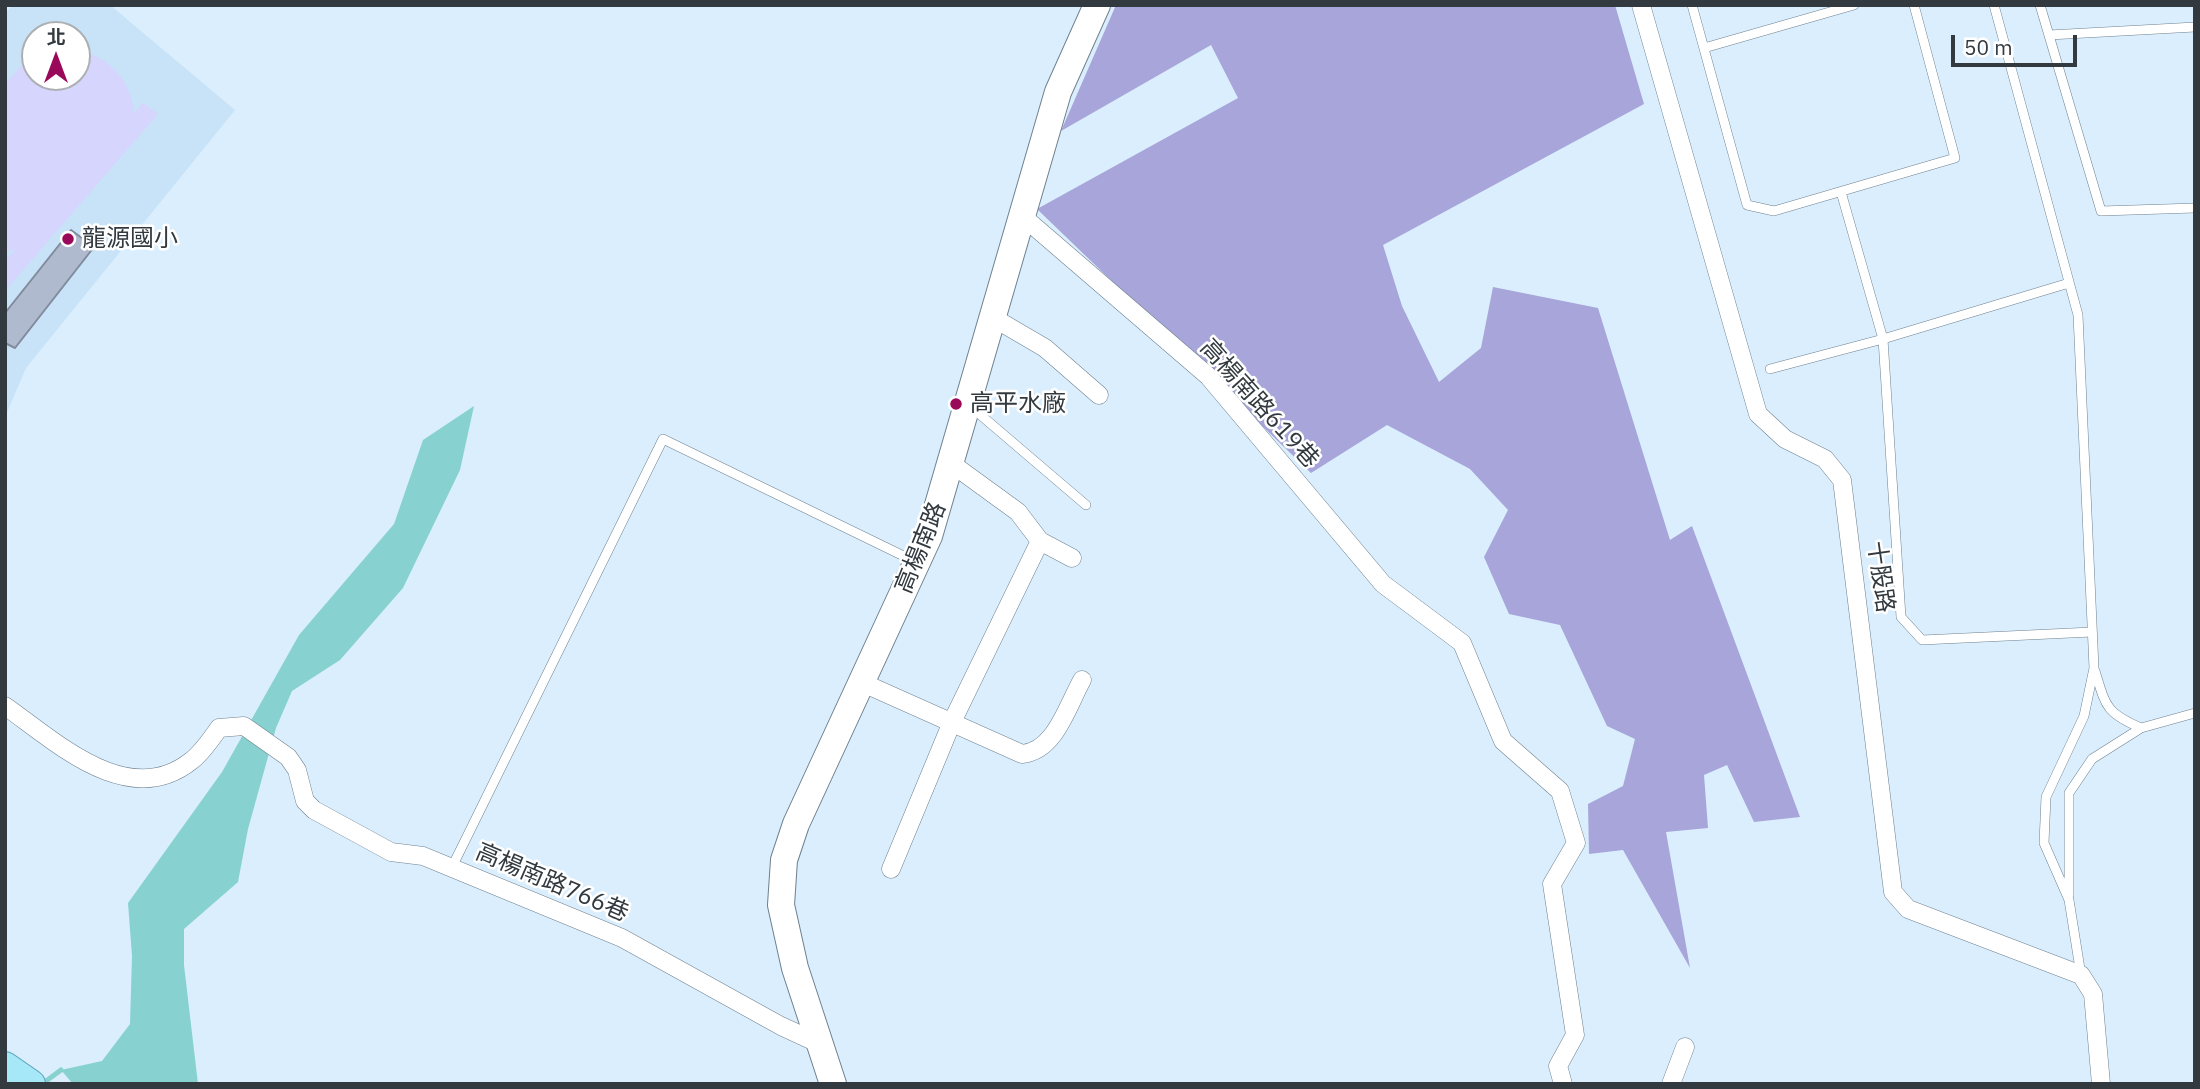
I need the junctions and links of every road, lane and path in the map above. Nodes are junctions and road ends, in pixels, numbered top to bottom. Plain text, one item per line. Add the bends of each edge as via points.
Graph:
1 (1097, 5) edge
2 (1641, 5) edge
3 (1692, 5) edge
4 (1854, 5) edge
5 (1914, 5) edge
6 (1994, 5) edge
7 (2040, 5) edge
8 (2195, 27) edge
9 (2049, 36) junction
10 (1704, 48) junction
11 (1841, 192) junction
12 (2195, 208) edge
13 (1021, 215) junction
14 (2069, 284) junction
15 (992, 317) junction
16 (1883, 339) junction
17 (1770, 369) dead end
18 (1099, 395) dead end
19 (969, 405) junction
20 (952, 464) junction
21 (1086, 505) dead end
22 (1040, 541) junction
23 (1072, 558) dead end
24 (917, 562) junction
25 (2092, 632) junction
26 (2094, 667) junction
27 (1082, 680) dead end
28 (863, 683) junction
29 (5, 706) edge
30 (2195, 713) edge
31 (953, 722) junction
32 (2141, 728) junction
33 (452, 867) junction
34 (891, 869) dead end
35 (2069, 900) junction
36 (2081, 975) junction
37 (820, 1044) junction
38 (1685, 1047) dead end
39 (833, 1084) edge
40 (1563, 1084) edge
41 (1671, 1084) edge
42 (2101, 1084) edge

1 - 13 street, 高楊南路 via 1058,92
2 - 36 street, 十股路 via 1758,414 1785,439 1825,459 1842,480 1893,892 1908,909
3 - 10 lane
4 - 10 lane
5 - 11 lane via 1955,158
6 - 14 lane
7 - 9 lane
8 - 9 lane
9 - 12 lane via 2101,211
10 - 11 lane via 1747,205 1774,211
11 - 16 lane
13 - 15 street, 高楊南路
13 - 40 street, 高楊南路619巷 via 1208,376 1383,584 1462,643 1503,741 1560,791 1576,843 1552,884 1575,1035 1558,1066
14 - 16 lane
14 - 25 lane via 2078,315
15 - 18 street via 1045,348
15 - 19 street, 高楊南路
16 - 17 lane
16 - 25 lane via 1900,617 1922,640
19 - 20 street, 高楊南路
19 - 21 lane
20 - 22 street via 1018,512
20 - 24 street, 高楊南路
22 - 23 street
22 - 31 street
24 - 28 street, 高楊南路
24 - 33 lane via 663,439
25 - 26 lane
26 - 32 lane via 2114,717
26 - 35 lane via 2084,716 2046,797 2044,843
27 - 31 street via 1051,740 1037,753 1022,754
28 - 31 street
28 - 37 street, 高楊南路 via 796,824 784,860 781,905 795,968
29 - 33 street, 高楊南路766巷 via 85,762 118,777 159,776 191,762 219,728 244,726 288,757 305,801 314,810 391,852 423,856
30 - 32 lane
31 - 34 street
32 - 35 lane via 2092,759 2069,793
33 - 37 street, 高楊南路766巷 via 622,938
35 - 36 lane
36 - 42 street via 2094,994
37 - 39 street, 高楊南路
38 - 41 street

